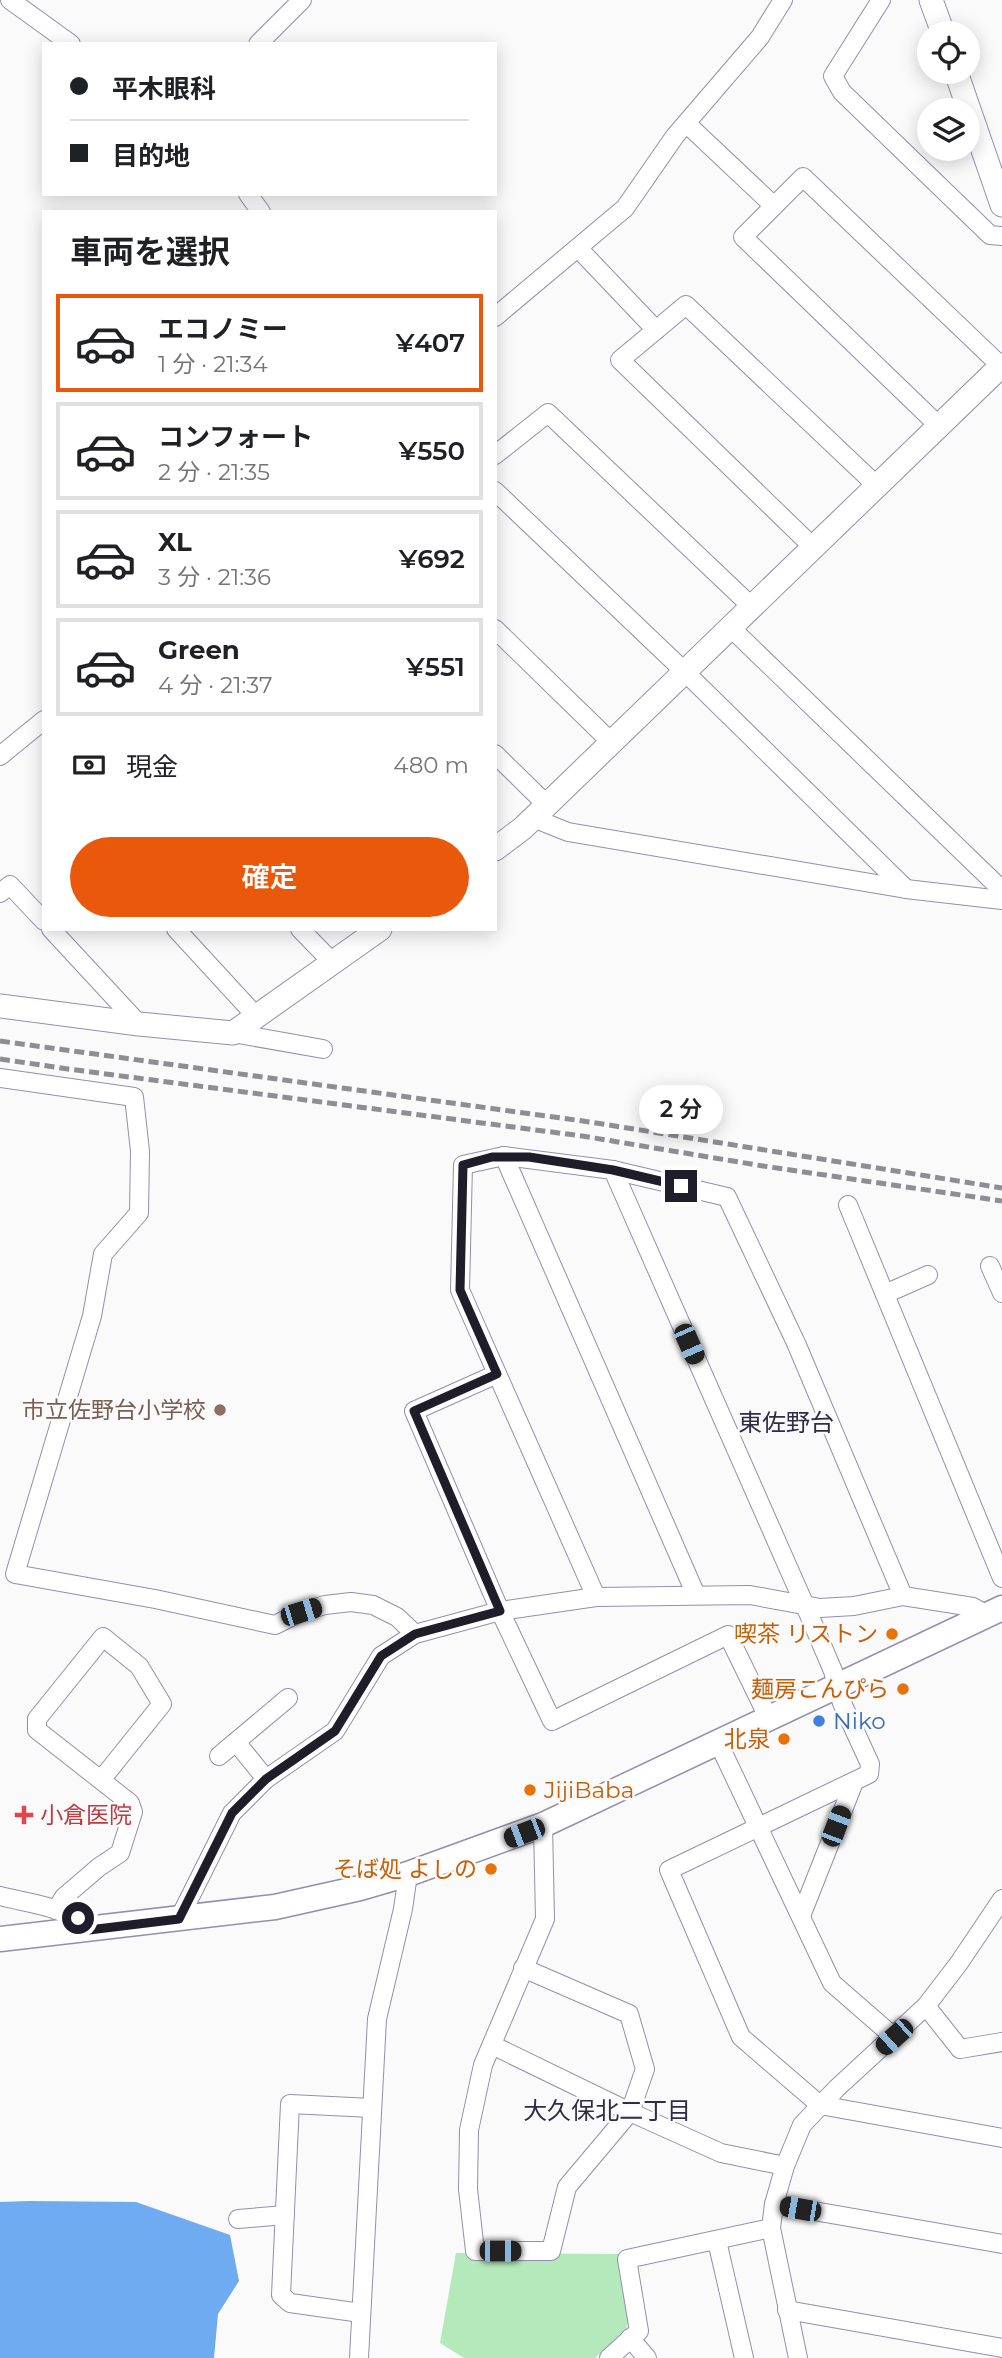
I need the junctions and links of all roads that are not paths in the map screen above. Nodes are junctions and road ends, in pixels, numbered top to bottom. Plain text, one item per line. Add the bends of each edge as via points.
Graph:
1 (10, 0) edge
2 (302, 0) edge
3 (783, 0) edge
4 (881, 0) edge
5 (931, 0) edge
6 (939, 21) edge
7 (68, 42) edge
8 (260, 42) edge
9 (960, 84) edge
10 (687, 124) junction
11 (1002, 205) edge
12 (774, 206) junction
13 (1002, 236) edge
14 (578, 248) junction
15 (497, 315) edge
16 (656, 330) junction
17 (1002, 366) edge
18 (939, 426) junction
19 (497, 453) edge
20 (876, 485) junction
21 (497, 493) edge
22 (813, 547) junction
23 (751, 606) junction
24 (730, 627) junction
25 (497, 631) edge
26 (684, 671) junction
27 (42, 724) edge
28 (610, 741) junction
29 (0, 756) edge
30 (497, 757) edge
31 (540, 811) junction
32 (497, 847) edge
33 (906, 889) junction
34 (1002, 890) edge
35 (0, 893) edge
36 (1002, 900) edge
37 (42, 919) edge
38 (53, 931) edge
39 (178, 931) edge
40 (302, 931) edge
41 (377, 931) edge
42 (332, 962) junction
43 (0, 1006) edge
44 (256, 1016) junction
45 (139, 1024) junction
46 (233, 1033) junction
47 (323, 1049) dead end
48 (0, 1078) edge
49 (504, 1156) junction
50 (613, 1170) junction
51 (848, 1205) dead end
52 (990, 1266) dead end
53 (928, 1276) dead end
54 (1002, 1293) edge
55 (885, 1294) junction
56 (497, 1374) junction
57 (1002, 1578) edge
58 (696, 1595) junction
59 (903, 1596) junction
60 (596, 1597) junction
61 (804, 1604) junction
62 (500, 1611) junction
63 (995, 1612) edge
64 (415, 1634) junction
65 (837, 1687) junction
66 (288, 1698) dead end
67 (769, 1719) junction
68 (236, 1742) junction
69 (719, 1742) junction
70 (219, 1756) dead end
71 (266, 1779) junction
72 (101, 1780) junction
73 (854, 1782) junction
74 (543, 1825) junction
75 (760, 1828) junction
76 (408, 1874) junction
77 (0, 1896) edge
78 (56, 1910) junction
79 (999, 1914) edge
80 (801, 1916) junction
81 (179, 1919) junction
82 (89, 1930) junction
83 (0, 1940) edge
84 (523, 1968) junction
85 (926, 2006) junction
86 (894, 2037) junction
87 (1002, 2042) edge
88 (492, 2045) junction
89 (820, 2105) junction
90 (372, 2108) junction
91 (630, 2112) junction
92 (1002, 2138) edge
93 (785, 2166) junction
94 (774, 2204) junction
95 (285, 2215) junction
96 (238, 2219) dead end
97 (771, 2228) junction
98 (717, 2241) junction
99 (1002, 2244) edge
100 (788, 2311) junction
101 (361, 2313) junction
102 (630, 2338) junction
103 (1002, 2348) edge
104 (359, 2358) edge
105 (609, 2358) edge
106 (647, 2358) edge
107 (744, 2358) edge
108 (798, 2358) edge

1 - 7 street
2 - 8 street
3 - 10 street via 760,37
4 - 13 street via 833,76 842,92 990,235
5 - 6 street
9 - 11 street
10 - 12 street
10 - 14 street via 625,208
12 - 17 street via 803,177
12 - 18 street via 743,237
14 - 15 street
14 - 16 street
16 - 20 street via 686,305
16 - 22 street via 620,360
17 - 18 street
18 - 20 street
19 - 23 street via 548,413
20 - 22 street
21 - 26 street
22 - 23 street
23 - 24 street
24 - 26 street
24 - 34 street
25 - 28 street
26 - 28 street
26 - 33 street
27 - 29 street
28 - 31 street
30 - 31 street
31 - 32 street
31 - 33 street via 568,832
33 - 36 street
35 - 37 street via 10,885
38 - 45 street
39 - 44 street
40 - 42 street
41 - 42 street
42 - 44 street
43 - 45 street
44 - 46 street
45 - 46 street
46 - 47 street
48 - 64 street via 134,1097 140,1151 139,1213 103,1254 92,1316 15,1574 275,1625 325,1605 373,1605 397,1616
49 - 50 street
49 - 56 street via 463,1165 460,1290
49 - 58 street
50 - 59 street via 727,1196 796,1343
50 - 61 street
51 - 55 street
52 - 54 street
53 - 55 street
55 - 57 street
56 - 60 street
56 - 62 street via 414,1411
58 - 60 street
58 - 61 street via 750,1595
59 - 61 street via 854,1606
59 - 63 street
60 - 62 street
61 - 65 street
62 - 64 street
62 - 67 street via 552,1721 728,1635
63 - 65 main road
64 - 71 street via 381,1656 335,1731
65 - 67 main road
65 - 73 street via 870,1764 869,1774
66 - 68 street
67 - 69 main road
68 - 70 street
68 - 71 street
69 - 74 main road
69 - 75 street
71 - 81 street via 232,1813
72 - 72 street via 37,1730 37,1719 103,1637 139,1666 162,1704
72 - 78 street via 130,1803 133,1812 124,1844 120,1853 64,1897
73 - 75 street
73 - 80 street
74 - 76 main road
74 - 84 street via 545,1919
75 - 80 street
75 - 89 street via 669,1870 741,2037
76 - 81 main road via 275,1907
76 - 90 street via 377,2019
77 - 78 street
78 - 82 street via 78,1918
79 - 85 street
80 - 86 street via 832,1983
81 - 82 main road
82 - 83 main road
84 - 88 street
84 - 91 street via 629,2014 645,2069
85 - 86 street
85 - 87 street via 960,2049
86 - 89 street
88 - 91 street
88 - 91 street via 469,2130 468,2189 475,2251 551,2250 567,2187
89 - 92 street
89 - 93 street via 802,2125
90 - 95 street via 290,2104
90 - 101 street
91 - 93 street via 721,2153
93 - 94 street
94 - 97 street
94 - 99 street
95 - 96 street
95 - 101 street via 281,2295 290,2302
97 - 98 street
97 - 100 street
98 - 102 street via 626,2259 639,2331
98 - 107 street
100 - 103 street
100 - 108 street
101 - 104 street
102 - 105 street
102 - 106 street

